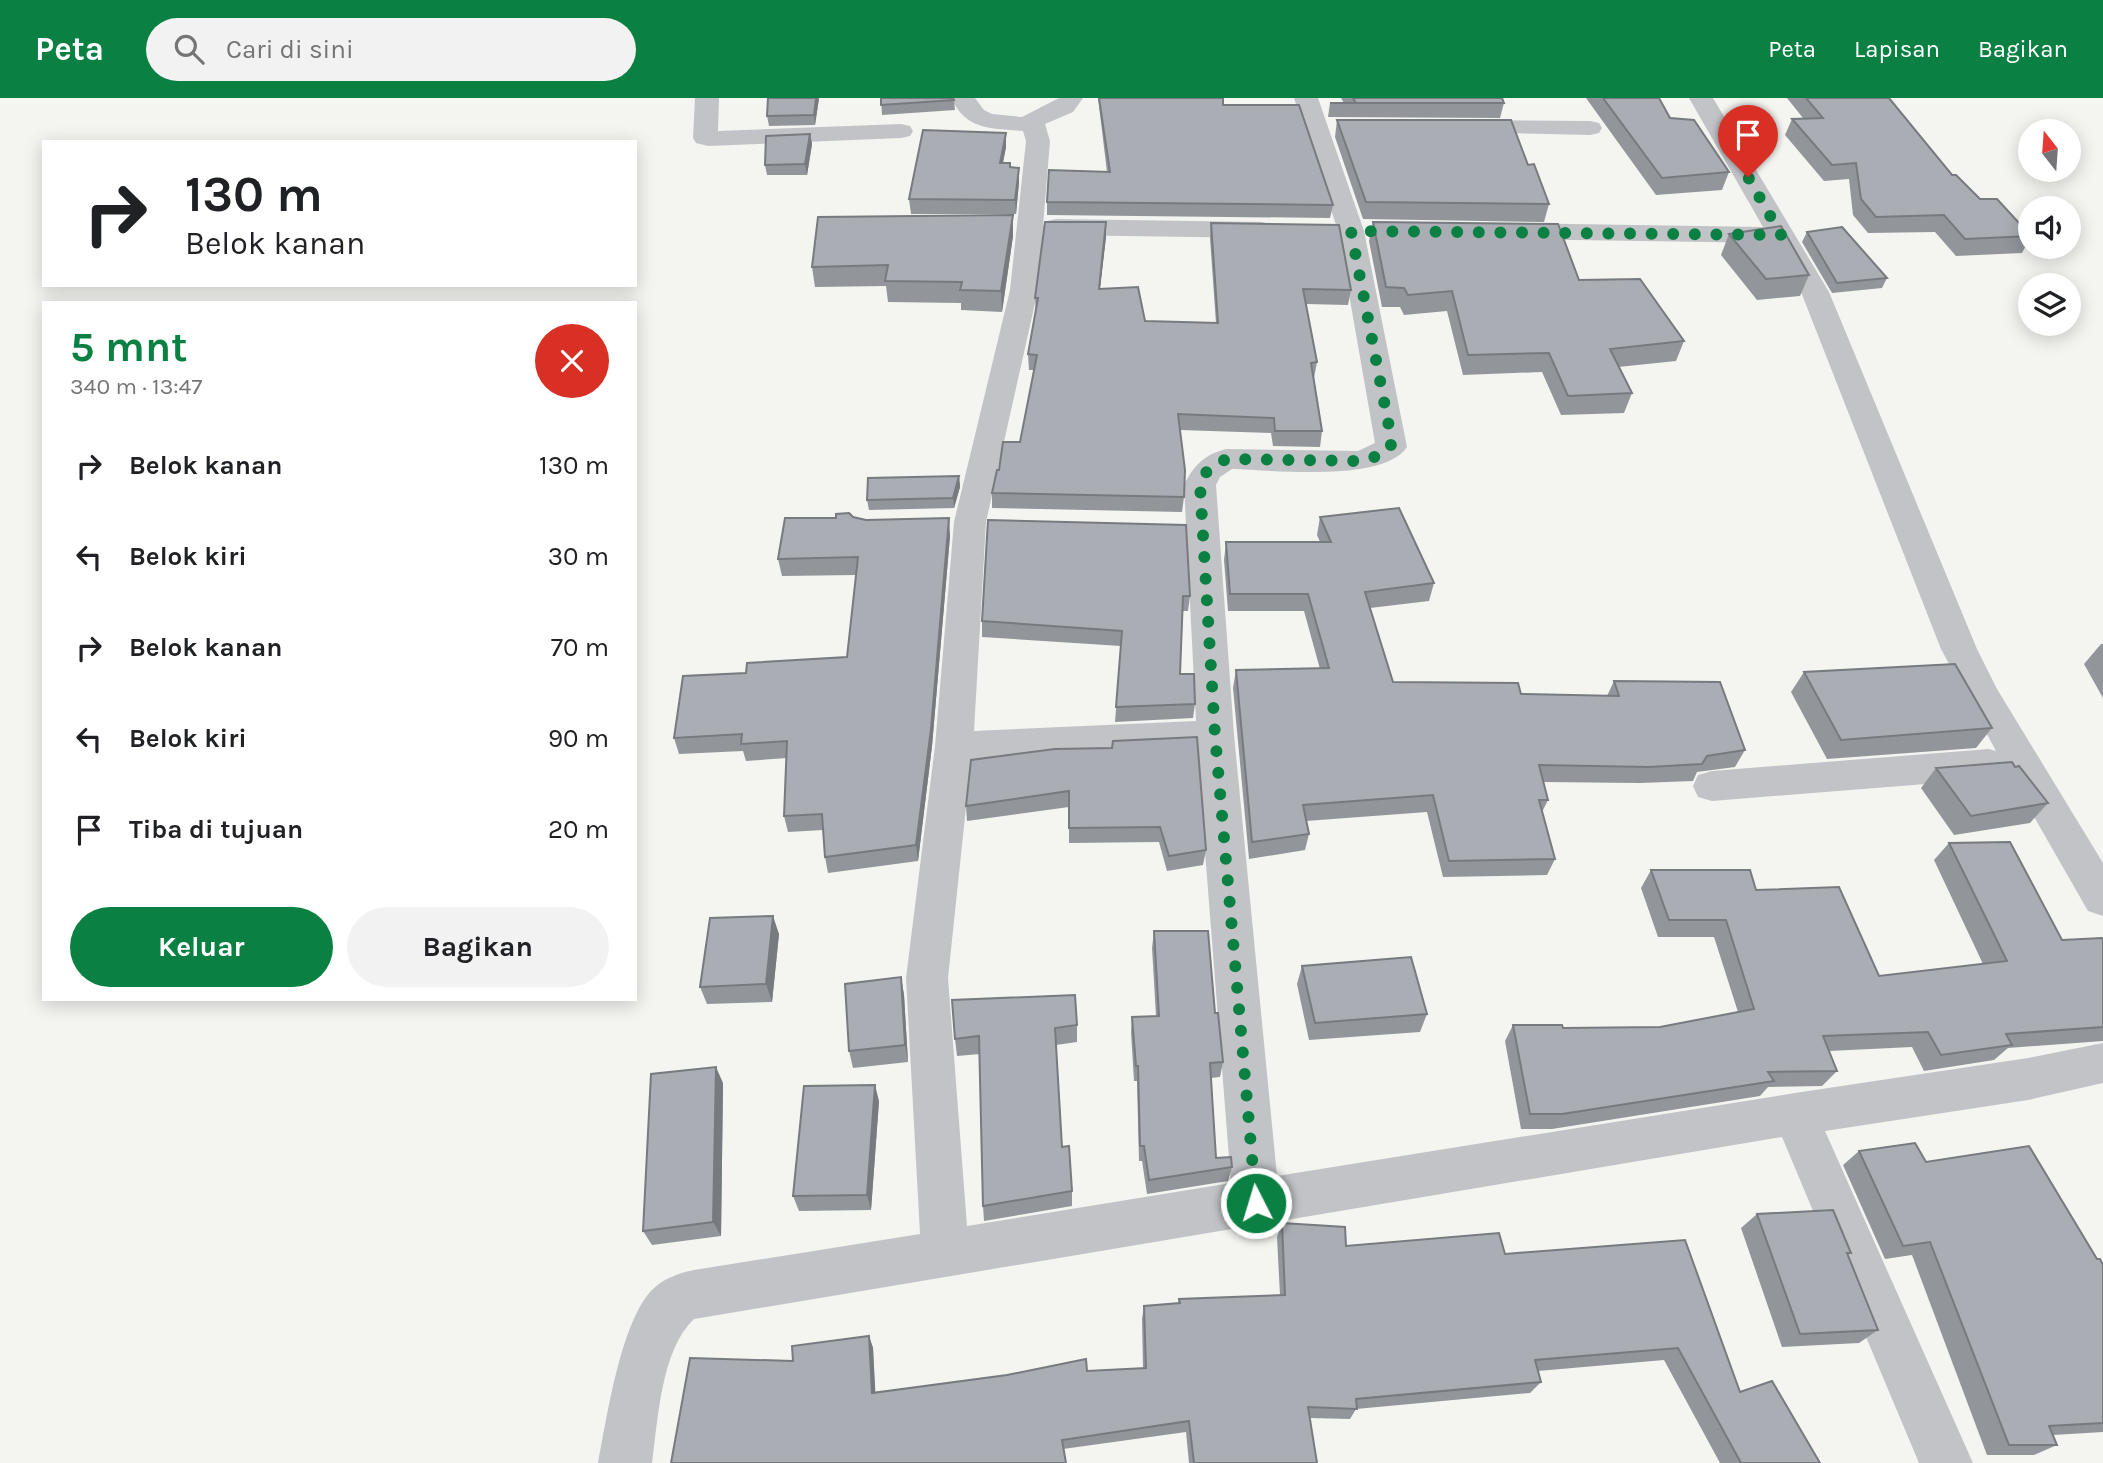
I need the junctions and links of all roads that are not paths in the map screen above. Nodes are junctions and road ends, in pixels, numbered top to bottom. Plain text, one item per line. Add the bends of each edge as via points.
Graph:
1 (707, 98) edge
2 (963, 98) edge
3 (1070, 98) edge
4 (1701, 98) edge
5 (1322, 117) edge
6 (1025, 124) junction
7 (1440, 127) edge
8 (1590, 128) dead end
9 (901, 131) dead end
10 (1018, 226) junction
11 (1282, 230) edge
12 (1484, 231) edge
13 (1781, 235) junction
14 (1215, 735) junction
15 (954, 746) junction
16 (2022, 762) junction
17 (1712, 786) dead end
18 (2103, 899) edge
19 (2103, 1063) edge
20 (1795, 1114) junction
21 (1256, 1203) junction
22 (945, 1253) junction
23 (625, 1463) edge
24 (1946, 1463) edge

1 - 9 street via 708,139
2 - 6 street via 966,107 988,121
3 - 6 street via 1064,107
4 - 13 street
5 - 14 street via 1351,231 1391,447 1358,461 1226,459 1207,471 1189,527
6 - 10 street via 1034,126 1038,141
7 - 8 street
10 - 11 street
10 - 15 street via 1024,290 971,522
12 - 13 street
13 - 16 street via 1824,312 1959,649
14 - 15 street
14 - 21 street
15 - 22 street via 927,978
16 - 17 street
16 - 18 street
19 - 20 street via 2028,1079
20 - 21 street
20 - 24 street
21 - 22 street
22 - 23 street via 678,1300 657,1326 640,1375

